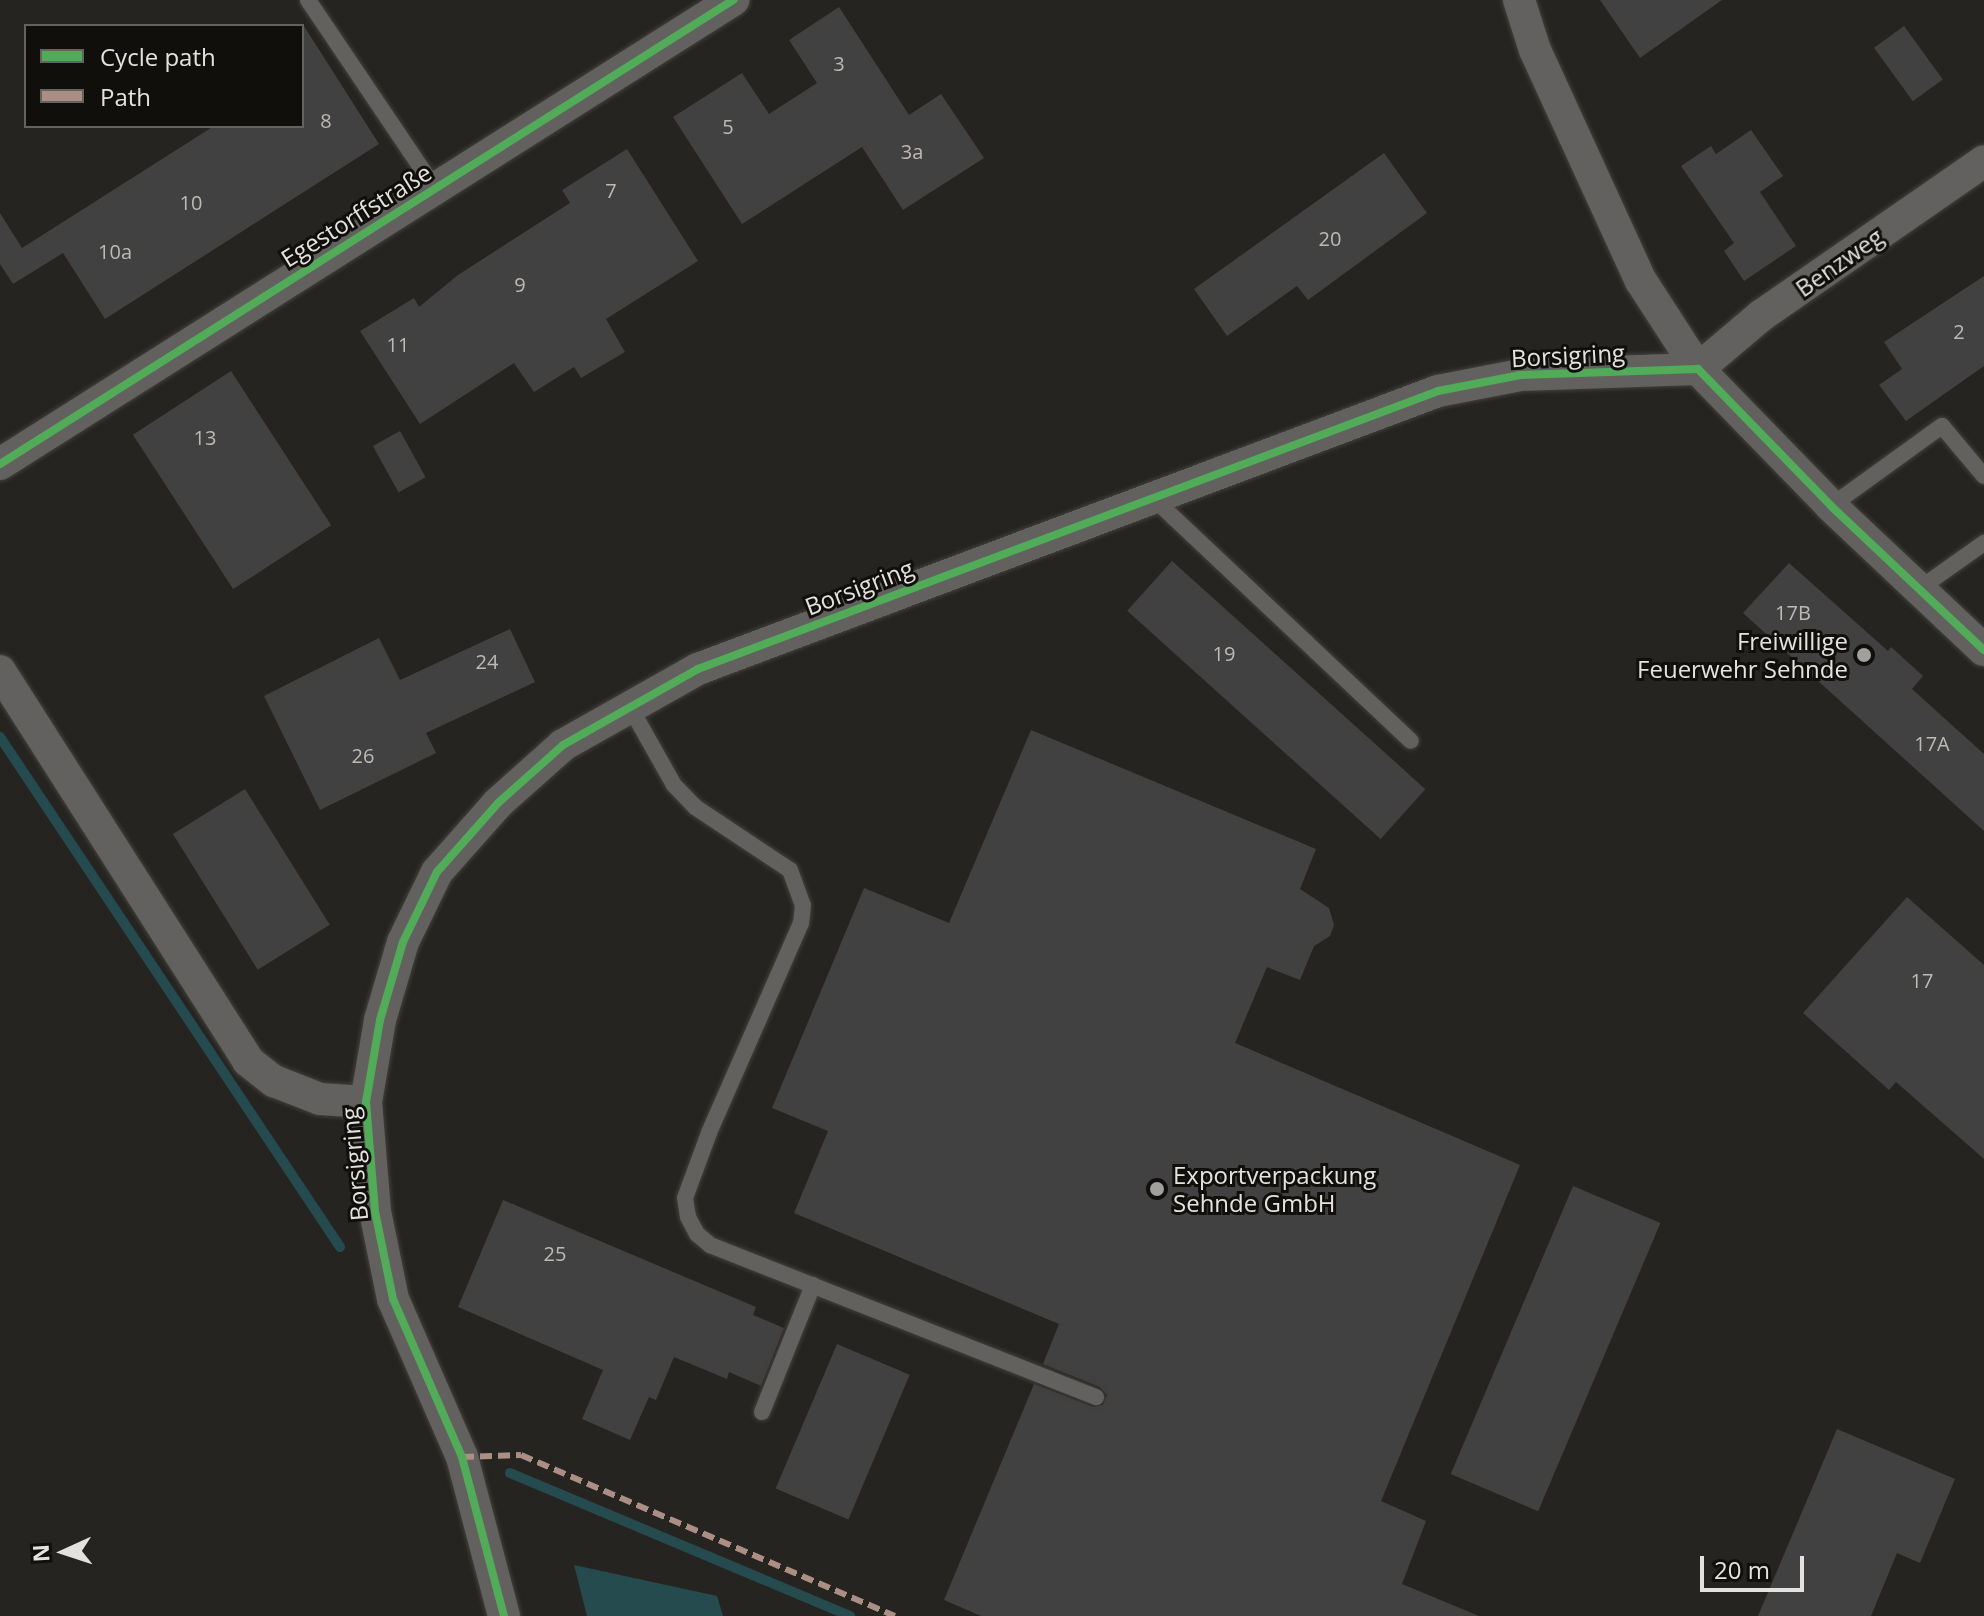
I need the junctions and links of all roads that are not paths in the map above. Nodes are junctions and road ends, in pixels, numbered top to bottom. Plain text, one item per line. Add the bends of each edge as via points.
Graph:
1 (308, 0) edge
2 (733, 0) edge
3 (1519, 0) edge
4 (1984, 161) edge
5 (435, 188) junction
6 (1698, 369) junction
7 (0, 464) edge
8 (1984, 476) edge
9 (1153, 498) junction
10 (1831, 506) junction
11 (1984, 543) edge
12 (1919, 589) junction
13 (1984, 650) edge
14 (0, 671) edge
15 (630, 707) junction
16 (1411, 741) dead end
17 (366, 1102) junction
18 (813, 1285) junction
19 (1096, 1397) dead end
20 (762, 1412) dead end
21 (503, 1607) edge

1 - 5 lane
2 - 5 street, Egestorffstraße
3 - 6 street via 1535,50 1641,281
4 - 6 street, Benzweg via 1762,315
5 - 7 street, Egestorffstraße
6 - 9 street, Borsigring via 1520,375 1438,391
6 - 10 street
8 - 10 lane via 1942,426
9 - 15 street, Borsigring via 698,669
9 - 16 lane
10 - 12 street
11 - 12 lane
12 - 13 street
14 - 17 street, Borsigring via 248,1061 274,1081 320,1099
15 - 17 street, Borsigring via 563,745 498,803 437,872 403,942 380,1020
15 - 18 lane via 674,785 695,807 790,870 799,886 801,923 685,1198 697,1234 710,1245
17 - 21 street, Borsigring via 375,1211 393,1299 462,1457
18 - 19 lane
18 - 20 lane

